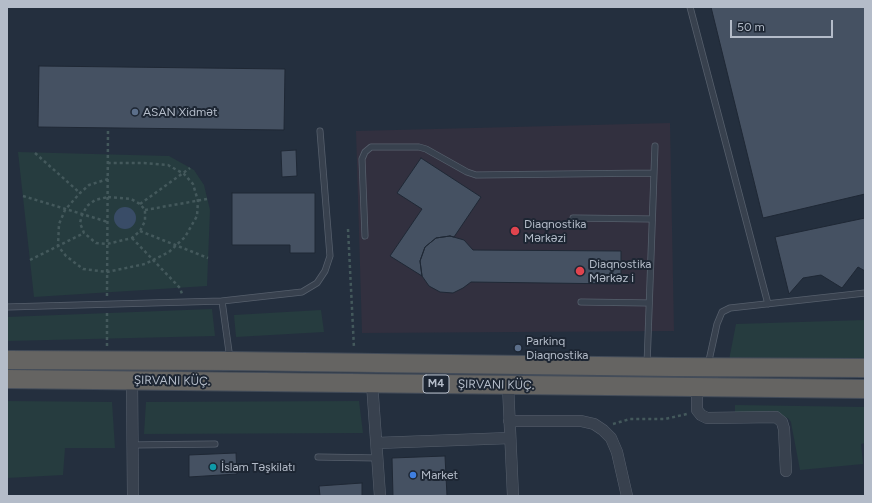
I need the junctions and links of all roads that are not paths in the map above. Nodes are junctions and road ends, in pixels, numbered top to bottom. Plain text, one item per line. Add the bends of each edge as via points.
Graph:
1 (690, 7) edge
2 (320, 131) dead end
3 (655, 146) dead end
4 (654, 173) junction
5 (573, 218) dead end
6 (652, 218) junction
7 (365, 236) dead end
8 (865, 293) edge
9 (222, 301) junction
10 (581, 302) dead end
11 (649, 303) junction
12 (768, 304) junction
13 (7, 307) edge
14 (7, 360) edge
15 (230, 361) junction
16 (647, 367) junction
17 (708, 368) junction
18 (865, 368) edge
19 (7, 379) edge
20 (132, 381) junction
21 (372, 384) junction
22 (508, 385) junction
23 (697, 387) junction
24 (865, 389) edge
25 (509, 421) junction
26 (510, 438) junction
27 (377, 443) junction
28 (215, 444) dead end
29 (132, 445) junction
30 (318, 457) dead end
31 (378, 458) junction
32 (786, 471) dead end
33 (133, 496) edge
34 (380, 496) edge
35 (513, 496) edge
36 (627, 496) edge

1 - 12 lane
2 - 9 lane via 330,256 325,271 317,283 302,292
3 - 4 lane
4 - 6 lane
4 - 7 lane via 476,175 419,147 371,147 362,159
5 - 6 lane
6 - 11 lane
8 - 12 lane
9 - 13 lane
9 - 15 lane
10 - 11 lane
11 - 16 lane
12 - 17 lane via 730,308 722,312
14 - 15 highway, M4
15 - 16 highway, M4
16 - 17 highway, M4
17 - 18 highway, M4
19 - 20 highway, ŞIRVANI KÜÇ. / M4
20 - 21 highway, ŞIRVANI KÜÇ. / M4
20 - 29 street
21 - 22 highway, ŞIRVANI KÜÇ. / M4
21 - 27 street
22 - 23 highway, ŞIRVANI KÜÇ. / M4
22 - 25 street
23 - 24 highway, ŞIRVANI KÜÇ. / M4
23 - 32 street via 697,410 707,418 776,418 782,422
25 - 26 street
25 - 36 street via 581,420 594,424 611,438 617,452
26 - 27 street
26 - 35 street
27 - 31 street
28 - 29 lane
29 - 33 street
30 - 31 lane
31 - 34 street

